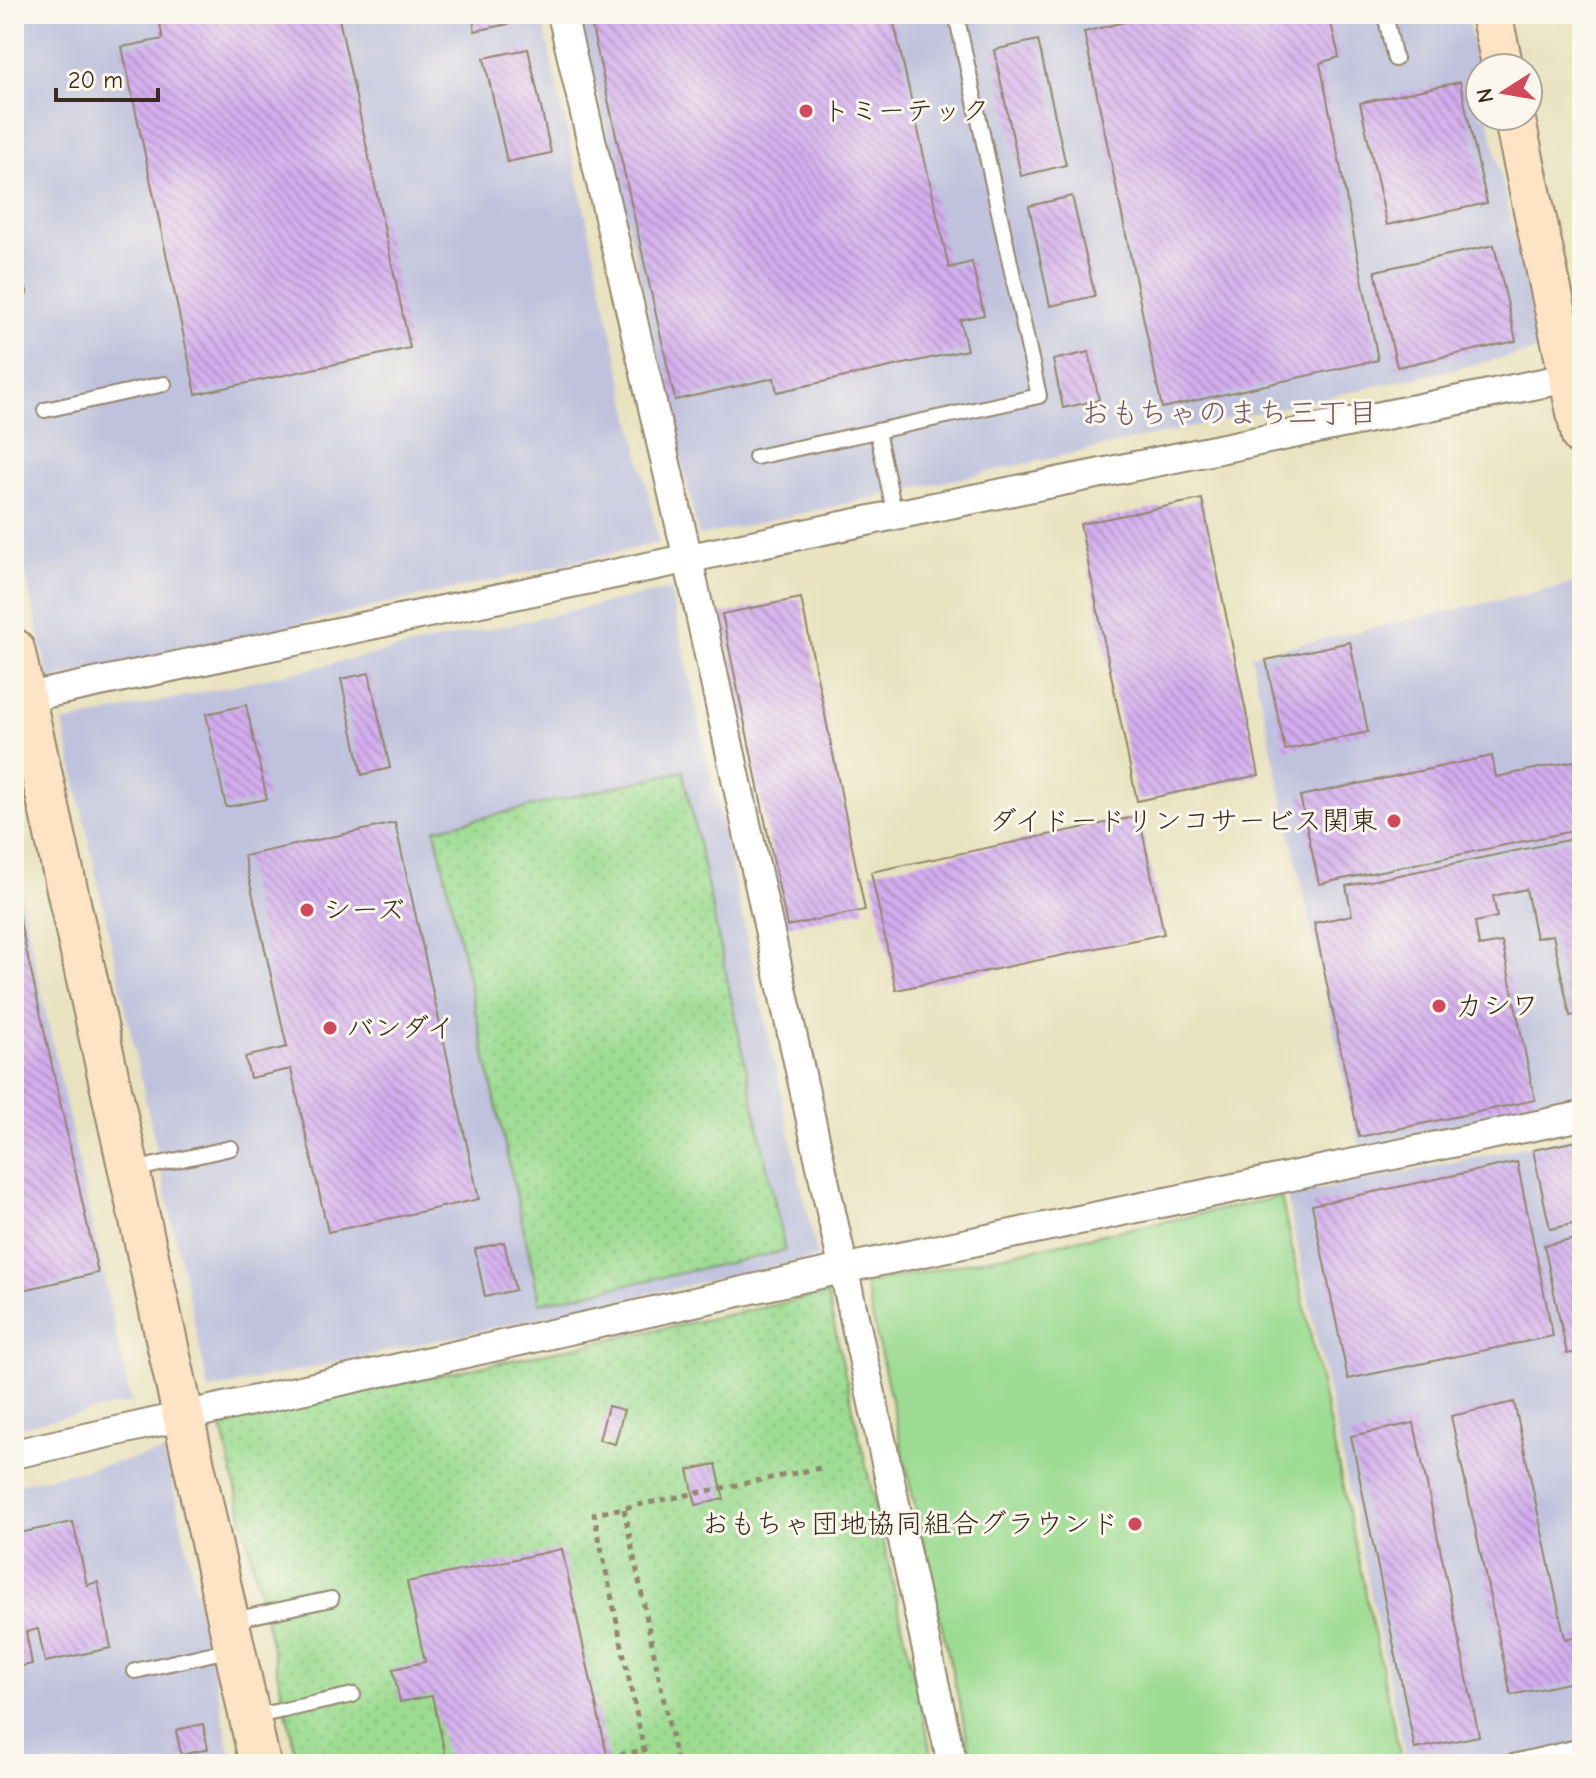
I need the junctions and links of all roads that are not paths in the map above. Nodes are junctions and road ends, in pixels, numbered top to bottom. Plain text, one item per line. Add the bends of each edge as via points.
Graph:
1 (562, 14) edge
2 (956, 14) edge
3 (1385, 14) edge
4 (1491, 14) edge
5 (1499, 52) edge
6 (1395, 59) dead end
7 (1518, 132) edge
8 (1576, 377) edge
9 (164, 384) dead end
10 (45, 410) dead end
11 (877, 431) junction
12 (1582, 436) edge
13 (756, 457) dead end
14 (895, 515) junction
15 (688, 559) junction
16 (14, 649) edge
17 (19, 699) edge
18 (1582, 1116) edge
19 (231, 1148) dead end
20 (129, 1171) junction
21 (842, 1269) junction
22 (182, 1417) junction
23 (14, 1454) edge
24 (331, 1599) dead end
25 (231, 1635) junction
26 (135, 1671) dead end
27 (353, 1695) dead end
28 (250, 1718) junction
29 (1582, 1746) edge
30 (260, 1764) edge
31 (952, 1764) edge
32 (1504, 1764) edge

1 - 15 street
2 - 11 lane via 1039,396
3 - 6 lane
4 - 5 street
7 - 8 street
8 - 12 street
8 - 14 street
9 - 10 lane
11 - 13 lane
11 - 14 lane
14 - 15 street
15 - 17 street
15 - 21 street
16 - 17 street
17 - 20 street
18 - 21 street
19 - 20 lane
20 - 22 street
21 - 22 street
21 - 31 street
22 - 23 street
22 - 25 street
24 - 25 lane
25 - 26 lane
25 - 28 street
27 - 28 lane
28 - 30 street
29 - 32 lane

